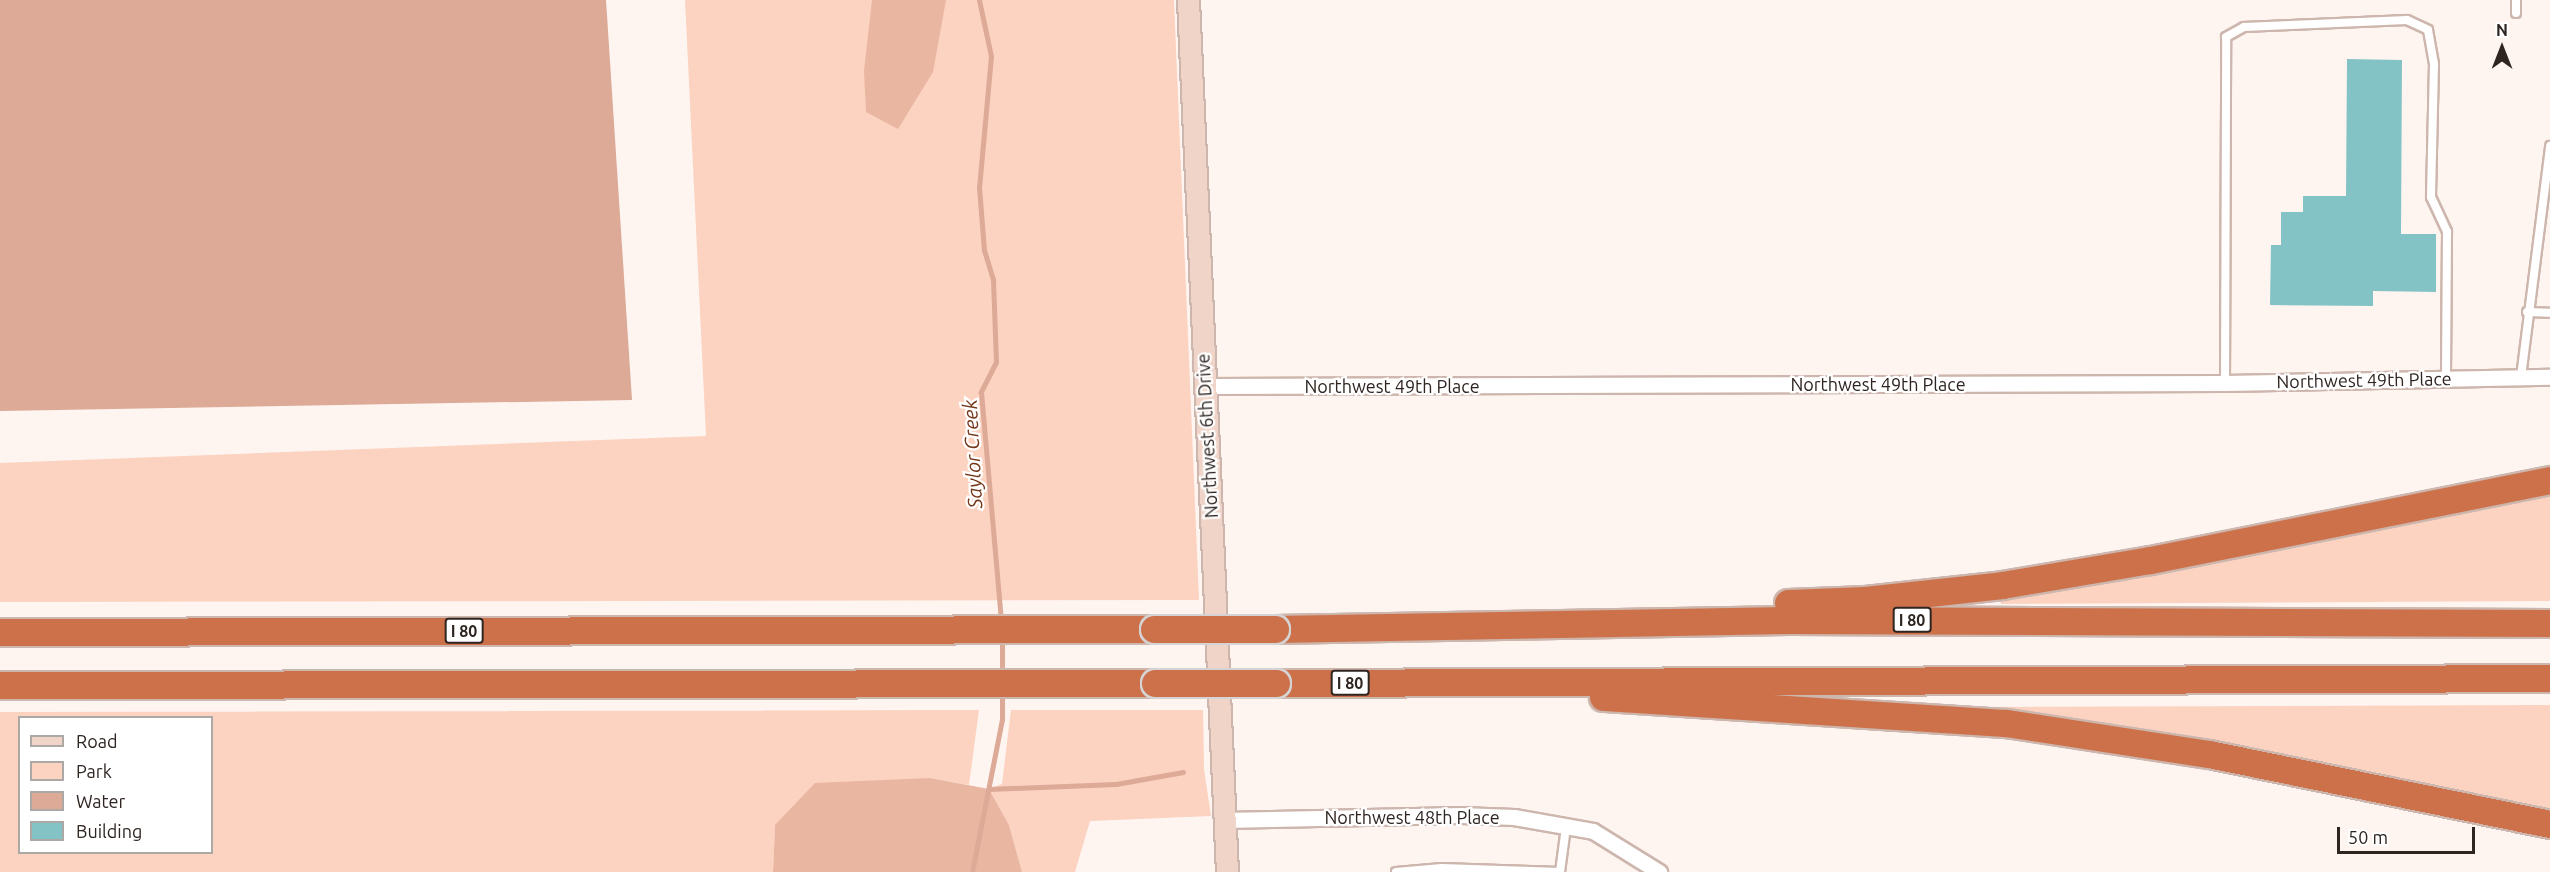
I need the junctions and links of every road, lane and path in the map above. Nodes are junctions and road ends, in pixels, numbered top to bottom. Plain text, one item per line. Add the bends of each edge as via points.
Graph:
1 (1188, 0) edge
2 (2516, 0) edge
3 (2517, 14) dead end
4 (2550, 147) edge
5 (2527, 312) junction
6 (2550, 313) edge
7 (2521, 377) junction
8 (2550, 377) edge
9 (2446, 379) junction
10 (2225, 383) junction
11 (1206, 386) junction
12 (2550, 480) edge
13 (2550, 623) edge
14 (1441, 628) junction
15 (0, 632) edge
16 (2550, 678) edge
17 (1425, 682) junction
18 (0, 685) edge
19 (1224, 820) junction
20 (2550, 824) edge
21 (1566, 827) junction
22 (1227, 872) edge
23 (1396, 872) edge
24 (1560, 872) edge
25 (1659, 872) edge

1 - 11 main road, Northwest 6th Drive
2 - 3 lane
4 - 5 lane
5 - 6 lane
5 - 7 lane
7 - 8 street, Northwest 49th Place
7 - 9 street, Northwest 49th Place
9 - 10 street, Northwest 49th Place
9 - 10 lane via 2447,232 2431,197 2434,64 2428,30 2408,20 2244,27 2226,37
10 - 11 street, Northwest 49th Place
11 - 19 main road, Northwest 6th Drive
12 - 14 highway via 2150,560 2002,585 1865,600 1688,606
13 - 14 highway, I 80 via 1789,620
14 - 15 highway, I 80, bridge
16 - 17 highway, I 80
17 - 18 highway, I 80, bridge
17 - 20 highway via 1668,703 2006,723 2209,754
19 - 21 street, Northwest 48th Place via 1461,815 1515,817
19 - 22 main road, Northwest 6th Drive
21 - 24 lane
21 - 25 street, Northwest 48th Place via 1593,831
23 - 24 lane via 1442,868

